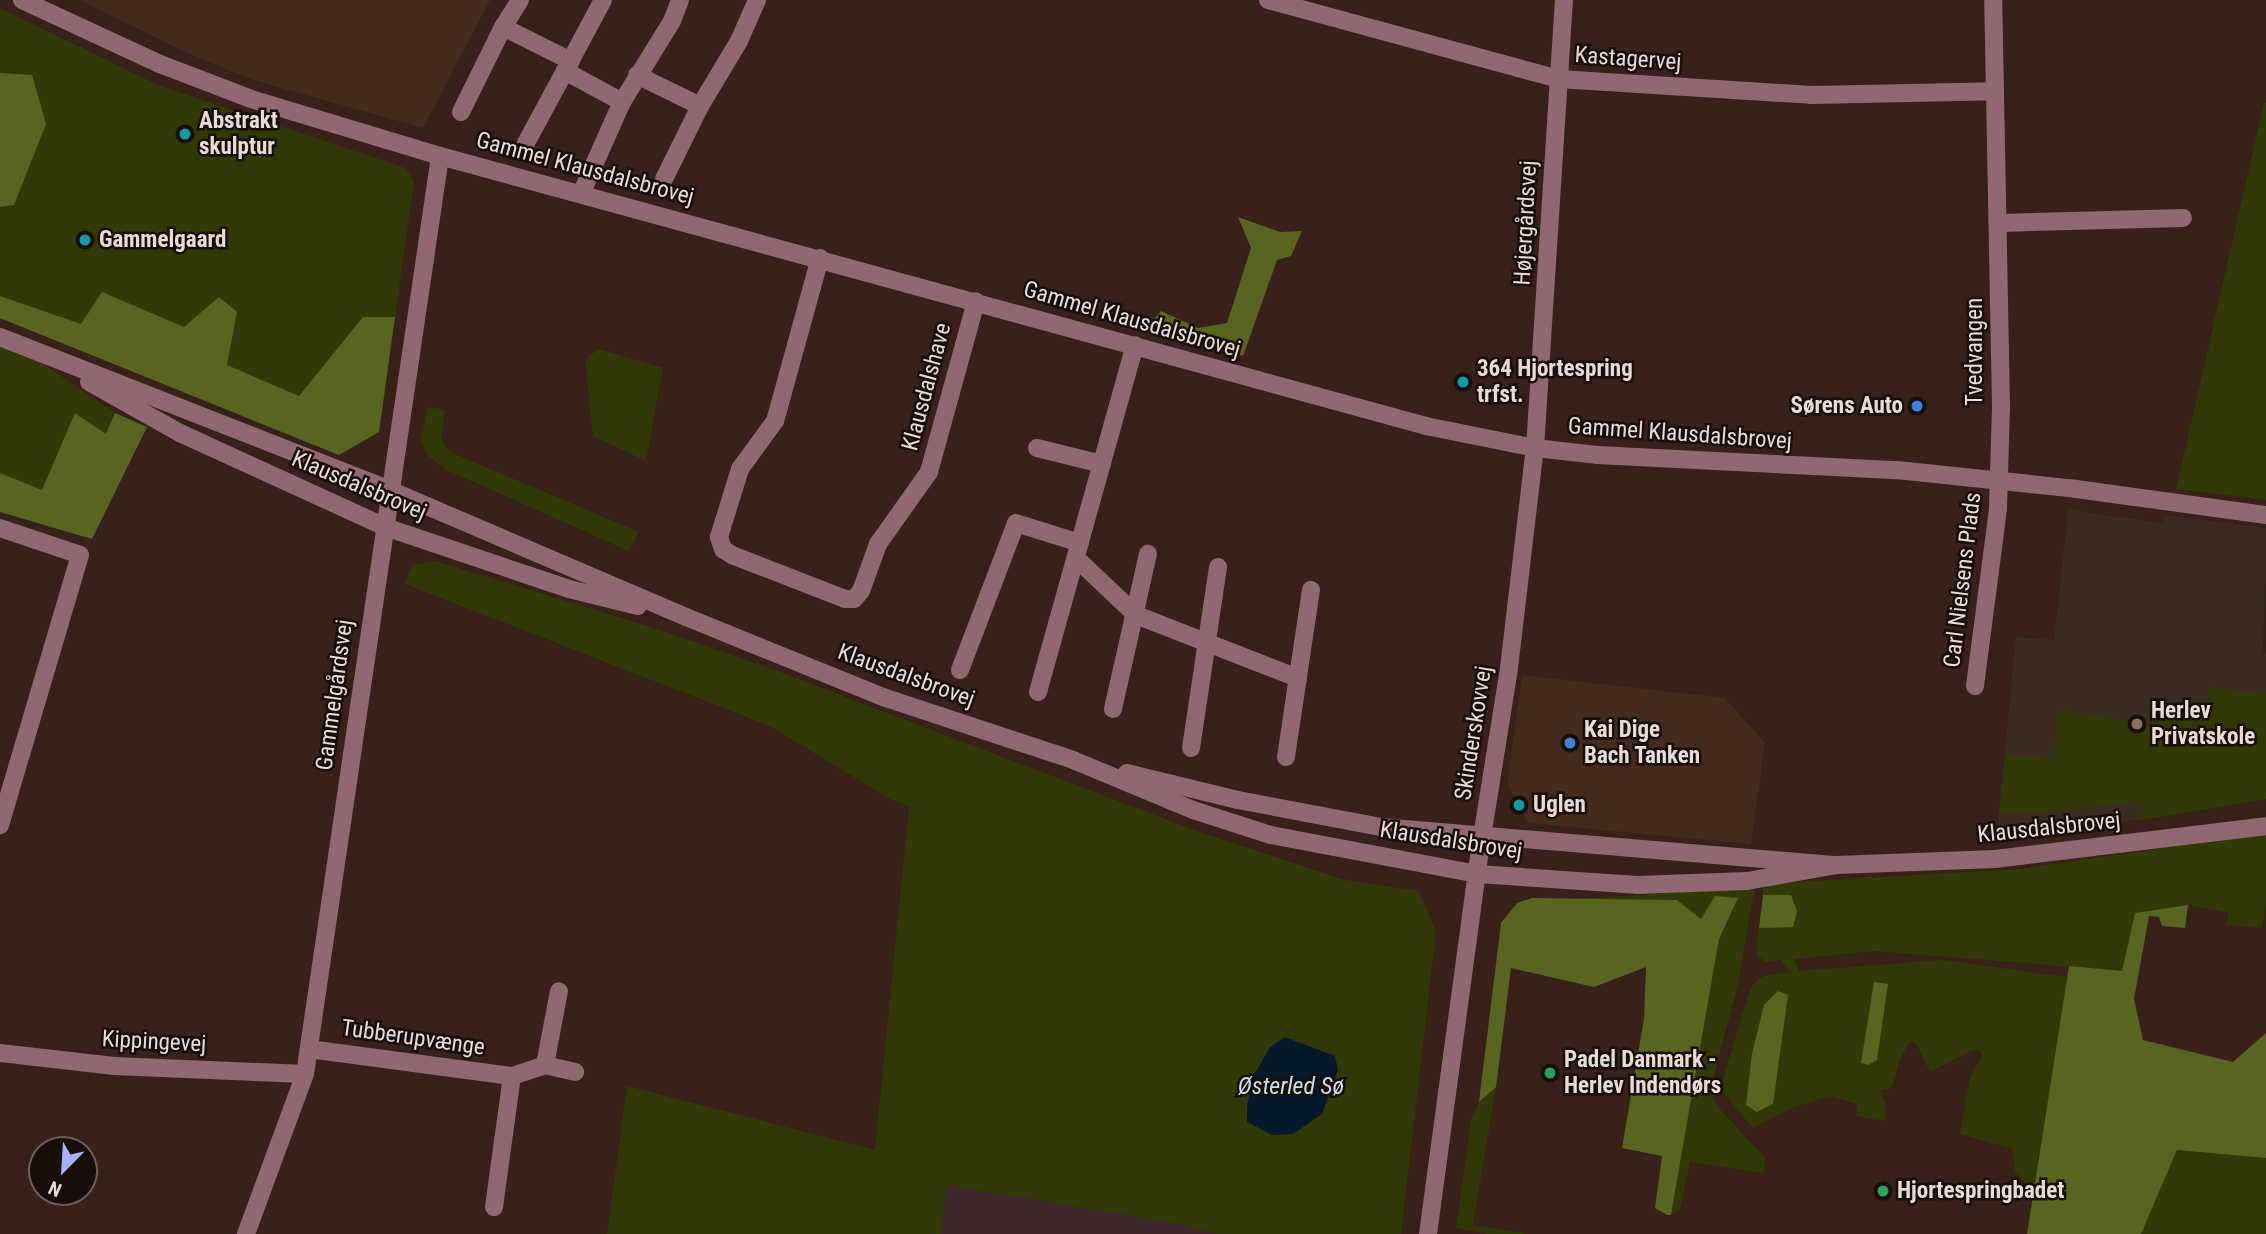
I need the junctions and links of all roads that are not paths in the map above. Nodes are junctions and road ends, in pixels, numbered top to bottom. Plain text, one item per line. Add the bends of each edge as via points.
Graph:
1 (520, 0) edge
2 (603, 0) edge
3 (680, 0) edge
4 (757, 0) edge
5 (1268, 0) edge
6 (1564, 0) edge
7 (1993, 0) edge
8 (25, 1) edge
9 (503, 27) junction
10 (568, 66) junction
11 (637, 75) junction
12 (1559, 79) junction
13 (1995, 91) junction
14 (622, 102) junction
15 (700, 106) junction
16 (461, 113) dead end
17 (526, 143) dead end
18 (440, 156) junction
19 (664, 179) dead end
20 (581, 194) junction
21 (2183, 218) dead end
22 (2000, 223) junction
23 (820, 258) junction
24 (976, 302) junction
25 (0, 337) edge
26 (1135, 345) junction
27 (33, 350) junction
28 (1037, 448) dead end
29 (1535, 448) junction
30 (1102, 464) junction
31 (1999, 480) junction
32 (392, 491) junction
33 (2266, 515) edge
34 (385, 527) junction
35 (0, 528) edge
36 (1078, 551) junction
37 (1148, 554) dead end
38 (1218, 567) dead end
39 (1311, 590) dead end
40 (1136, 615) junction
41 (686, 617) junction
42 (1208, 643) junction
43 (960, 670) dead end
44 (1298, 678) junction
45 (1975, 686) dead end
46 (1038, 692) dead end
47 (1113, 709) dead end
48 (1191, 748) dead end
49 (1286, 757) dead end
50 (1073, 760) junction
51 (0, 825) edge
52 (2266, 826) edge
53 (1482, 837) junction
54 (1836, 865) junction
55 (1477, 874) junction
56 (559, 991) dead end
57 (309, 1049) junction
58 (0, 1053) edge
59 (545, 1065) junction
60 (575, 1072) dead end
61 (305, 1074) junction
62 (512, 1076) junction
63 (494, 1206) dead end
64 (246, 1234) edge
65 (1428, 1234) edge

1 - 9 street
2 - 10 street
3 - 11 street via 672,21
4 - 15 street via 739,41
5 - 12 street, Kastagervej
6 - 12 street, Højergårdsvej
7 - 13 street, Tvedvangen
8 - 18 street, Gammel Klausdalsbrovej via 160,64 251,99
9 - 10 street
9 - 16 street
10 - 14 street
10 - 17 street
11 - 14 street
11 - 15 street
12 - 13 street, Kastagervej via 1811,95
12 - 29 street, Højergårdsvej
13 - 22 street, Tvedvangen
14 - 20 street
15 - 19 street
18 - 20 street, Gammel Klausdalsbrovej
18 - 32 street, Gammelgårdsvej
20 - 23 street, Gammel Klausdalsbrovej
21 - 22 street
22 - 31 street, Tvedvangen
23 - 24 street, Gammel Klausdalsbrovej
23 - 24 street, Klausdalshave via 775,421 740,469 719,537 723,549 732,555 845,599 861,591 878,544 929,472
24 - 26 street, Gammel Klausdalsbrovej
25 - 27 street, Klausdalsbrovej
26 - 29 street, Gammel Klausdalsbrovej via 1426,426
26 - 30 street
27 - 32 street, Klausdalsbrovej
27 - 34 street, Klausdalsbrovej via 180,433
28 - 30 street
29 - 31 street, Gammel Klausdalsbrovej
29 - 53 street, Skinderskovvej via 1509,668
30 - 36 street
31 - 33 street, Gammel Klausdalsbrovej
31 - 45 street, Carl Nielsens Plads
32 - 34 street, Gammelgårdsvej
32 - 41 street, Klausdalsbrovej
34 - 41 street, Klausdalsbrovej via 569,589
34 - 57 street, Gammelgårdsvej
35 - 51 street via 80,555
36 - 40 street
36 - 43 street via 1016,523
36 - 46 street
37 - 40 street
38 - 42 street
39 - 44 street
40 - 42 street
40 - 47 street
41 - 50 street, Klausdalsbrovej via 883,697
42 - 44 street
42 - 48 street
44 - 49 street
50 - 53 street, Klausdalsbrovej via 1238,800 1381,827
50 - 55 street, Klausdalsbrovej via 1193,810 1271,835
52 - 54 street, Klausdalsbrovej via 1996,859
53 - 54 street, Klausdalsbrovej
53 - 55 street, Skinderskovvej
54 - 55 street, Klausdalsbrovej via 1747,881 1637,885
55 - 65 street, Skinderskovvej
56 - 59 street
57 - 61 street, Gammelgårdsvej
57 - 62 street, Tubberupvænge
58 - 61 street, Kippingevej via 114,1066
59 - 60 street
59 - 62 street, Tubberupvænge
61 - 64 street, Gammelgårdsvej
62 - 63 street, Tubberupvænge

